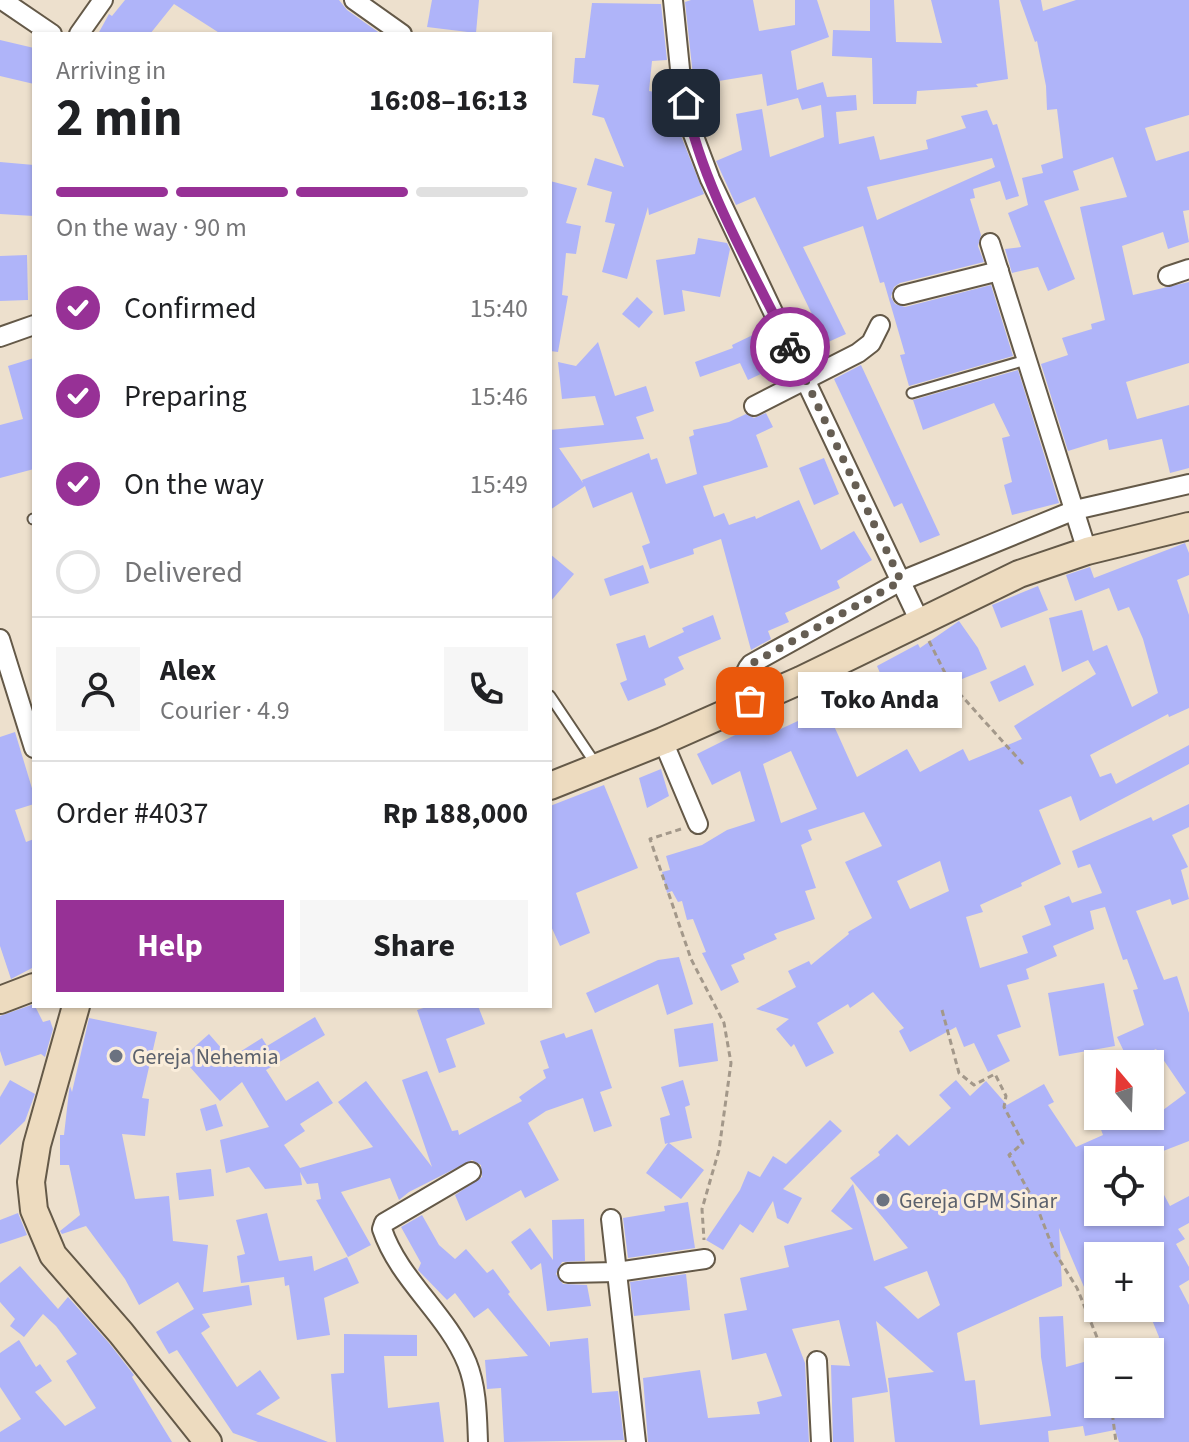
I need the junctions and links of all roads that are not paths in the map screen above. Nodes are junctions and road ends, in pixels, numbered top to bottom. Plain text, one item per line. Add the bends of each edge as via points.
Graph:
1 (103, 0) edge
2 (354, 0) edge
3 (673, 0) edge
4 (14, 4) edge
5 (49, 32) edge
6 (80, 32) edge
7 (399, 32) edge
8 (990, 243) dead end
9 (1189, 269) edge
10 (999, 271) junction
11 (1168, 276) dead end
12 (903, 295) dead end
13 (880, 325) dead end
14 (32, 326) edge
15 (0, 337) edge
16 (1026, 360) junction
17 (805, 378) junction
18 (912, 393) dead end
19 (754, 406) dead end
20 (1189, 484) edge
21 (1075, 510) junction
22 (1189, 526) edge
23 (1087, 551) junction
24 (901, 581) junction
25 (920, 622) junction
26 (0, 639) edge
27 (552, 699) edge
28 (750, 701) junction
29 (663, 741) junction
30 (32, 742) edge
31 (598, 768) junction
32 (552, 785) edge
33 (698, 824) road end
34 (32, 988) edge
35 (0, 1000) edge
36 (75, 1008) edge
37 (471, 1172) dead end
38 (611, 1219) dead end
39 (705, 1259) road end
40 (617, 1272) junction
41 (568, 1273) dead end
42 (817, 1361) dead end
43 (208, 1442) edge
44 (478, 1442) edge
45 (636, 1442) edge
46 (821, 1442) edge

1 - 6 street
2 - 7 street
3 - 17 street via 690,126
4 - 5 street
8 - 10 street
9 - 11 street
10 - 12 street
10 - 16 street
13 - 17 street via 871,343 858,353
14 - 15 street
16 - 18 lane
16 - 21 street
17 - 19 street
17 - 24 street
20 - 21 street
21 - 23 street
21 - 24 street
22 - 23 main road
23 - 25 main road via 997,584
24 - 25 street
24 - 28 street via 751,664 744,682
25 - 28 main road
26 - 30 street
27 - 31 lane
28 - 29 main road
29 - 31 main road
29 - 33 street
31 - 32 main road
34 - 35 main road
36 - 43 main road via 37,1145 31,1182 34,1210 53,1255
37 - 44 street via 382,1229 394,1257 466,1361 475,1391
38 - 40 street
39 - 40 street
40 - 41 street
40 - 45 street
42 - 46 street

